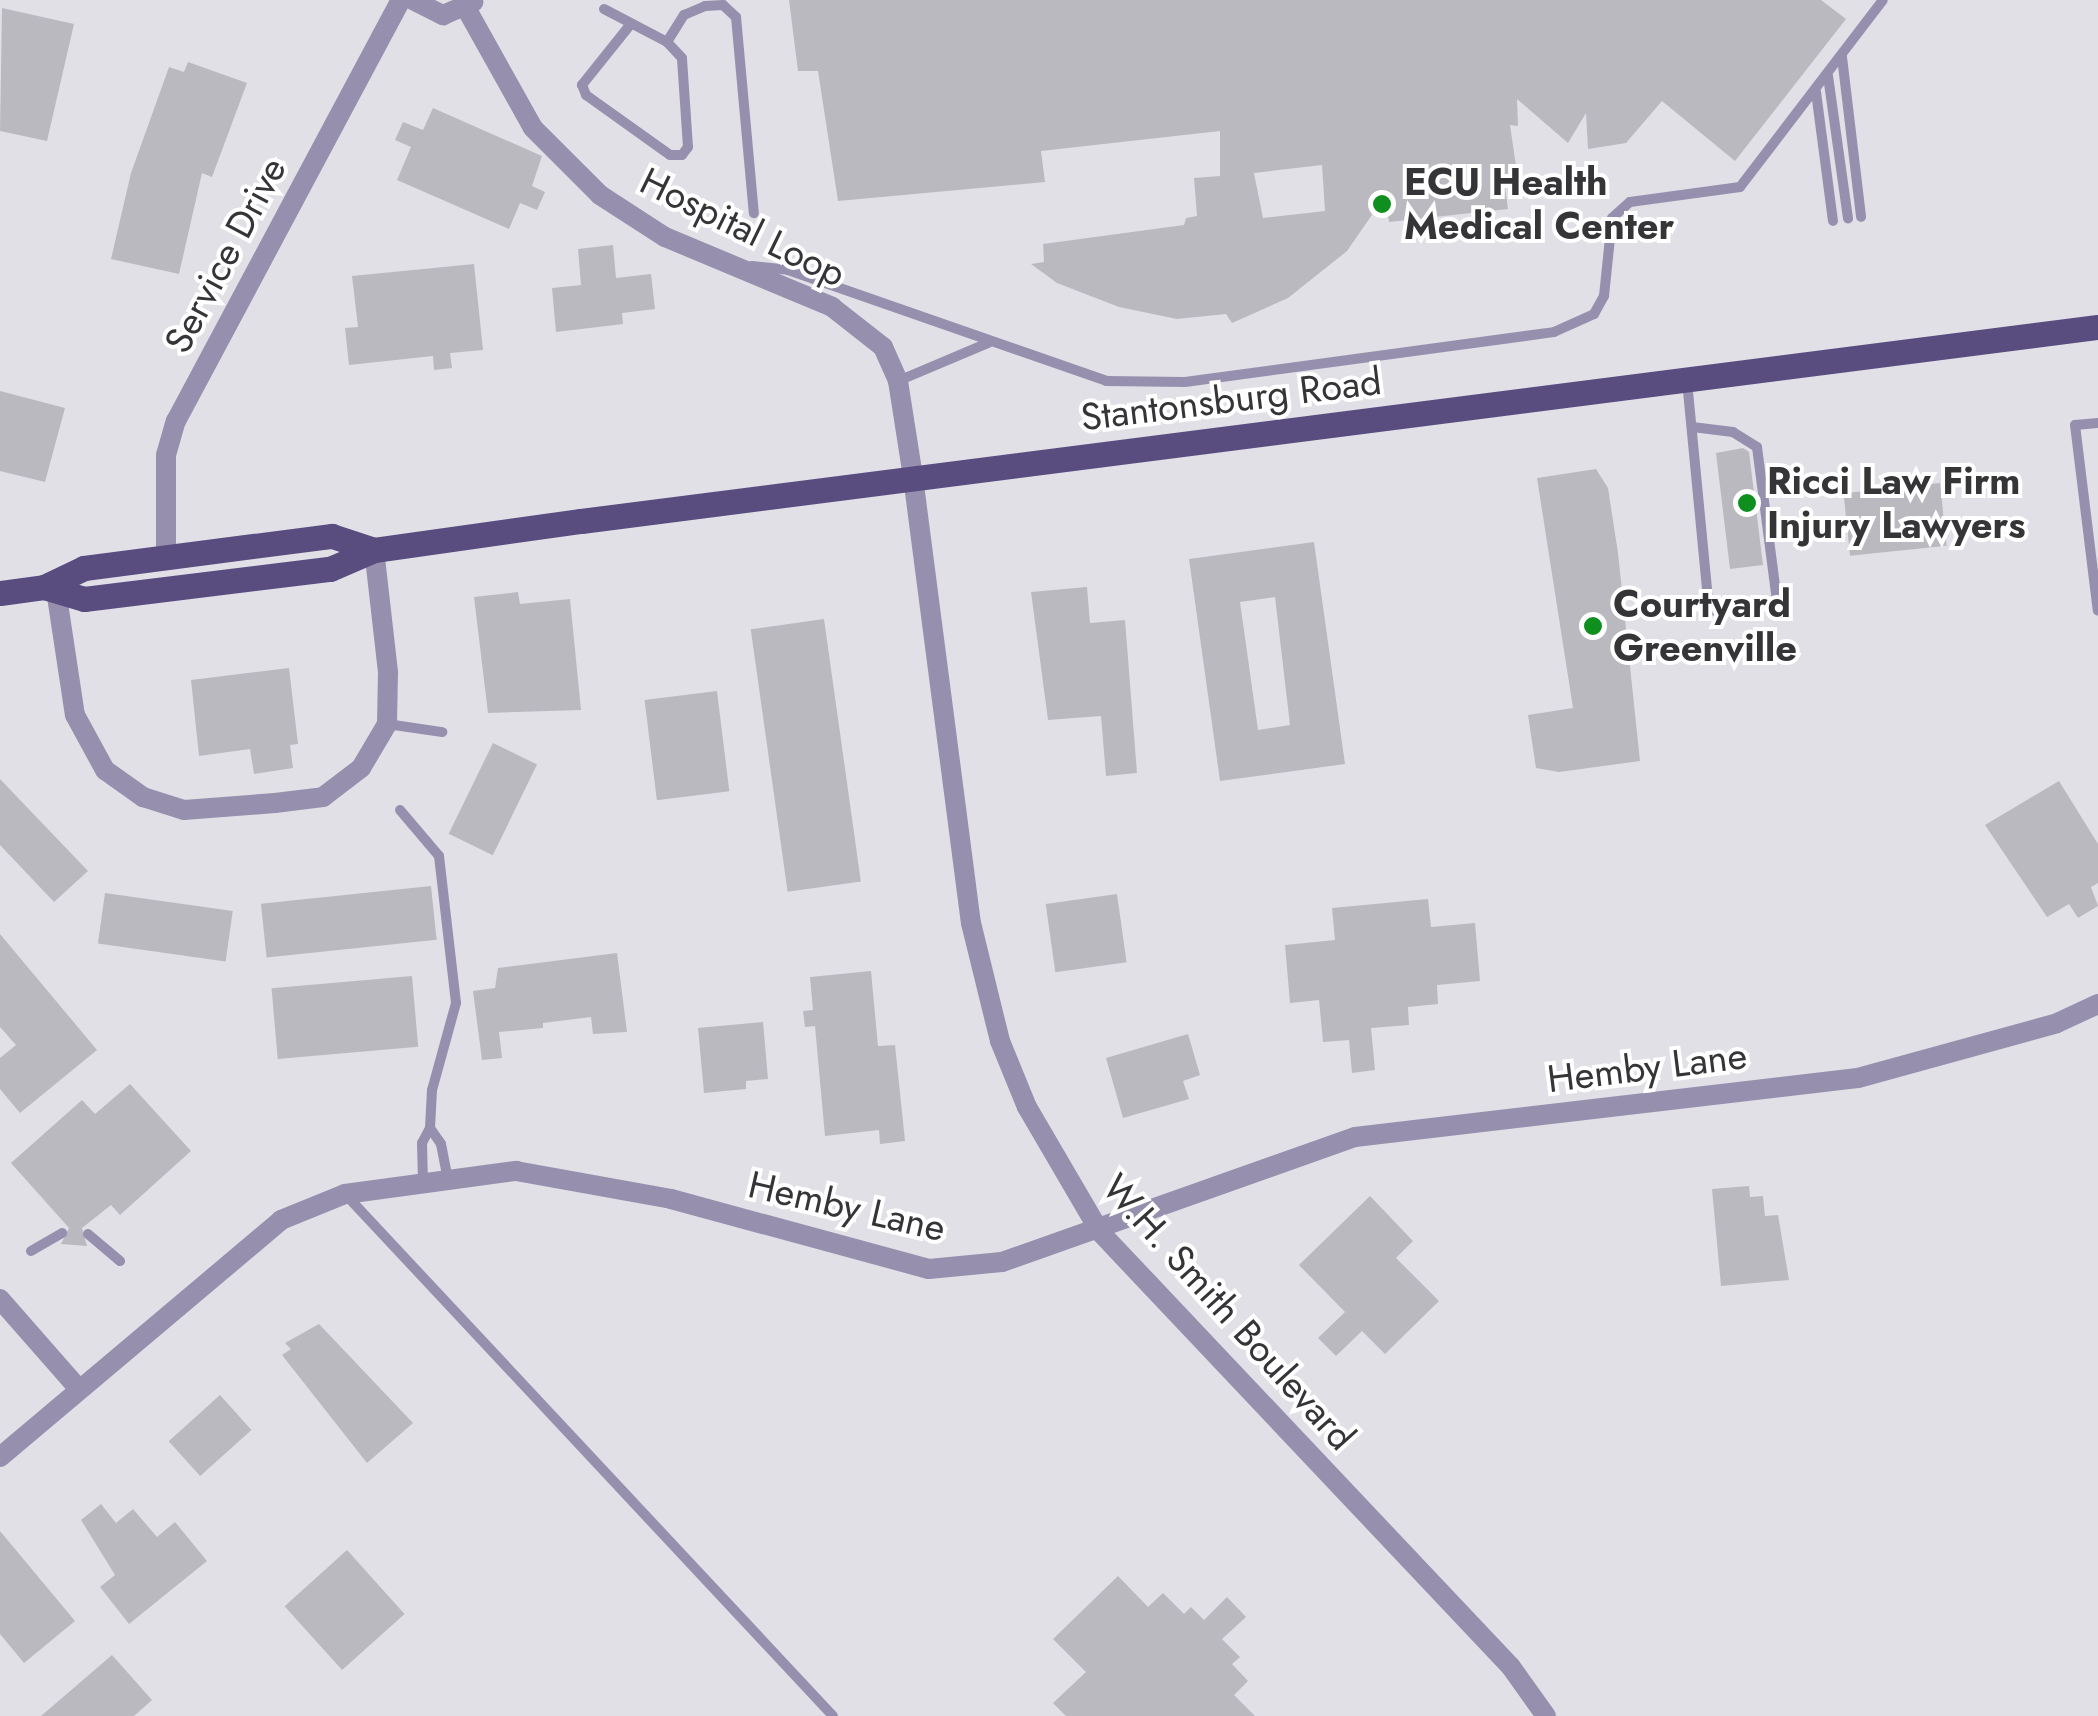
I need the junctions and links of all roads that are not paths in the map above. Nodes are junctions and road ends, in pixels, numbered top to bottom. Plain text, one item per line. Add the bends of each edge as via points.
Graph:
1 (400, 0) edge
2 (413, 0) edge
3 (1866, 0) edge
4 (471, 4) edge
5 (1880, 4) edge
6 (604, 8) dead end
7 (630, 25) junction
8 (667, 42) junction
9 (1842, 58) junction
10 (1828, 76) junction
11 (1816, 92) junction
12 (754, 213) dead end
13 (1861, 216) dead end
14 (1848, 218) dead end
15 (1832, 221) dead end
16 (723, 263) junction
17 (2095, 328) edge
18 (988, 343) junction
19 (1687, 379) junction
20 (898, 381) junction
21 (2098, 422) edge
22 (1694, 427) junction
23 (913, 477) junction
24 (2092, 514) edge
25 (374, 550) junction
26 (166, 558) junction
27 (50, 588) junction
28 (0, 593) edge
29 (2098, 611) edge
30 (387, 724) junction
31 (442, 732) dead end
32 (400, 810) dead end
33 (2098, 1004) edge
34 (430, 1128) junction
35 (448, 1180) junction
36 (423, 1183) junction
37 (345, 1194) junction
38 (62, 1232) dead end
39 (1100, 1232) junction
40 (88, 1234) dead end
41 (32, 1251) dead end
42 (120, 1262) dead end
43 (0, 1299) edge
44 (78, 1388) junction
45 (0, 1457) edge
46 (833, 1716) edge
47 (1546, 1716) edge

1 - 26 street, Service Drive via 176,421 166,455
2 - 4 street, Hospital Loop via 432,13
3 - 5 lane
4 - 16 street, Hospital Loop via 534,128 600,195
5 - 9 lane
6 - 7 lane
7 - 8 lane
7 - 8 lane via 582,85 586,96 670,155 682,155 688,147 682,58
8 - 12 lane via 684,15 705,6 724,5 736,17
9 - 10 lane
9 - 13 lane
10 - 11 lane
10 - 14 lane
11 - 15 lane
11 - 18 lane via 1740,187 1630,202 1612,218 1604,296 1576,326 1149,384 1106,382
16 - 18 lane via 788,270
16 - 20 street, Hospital Loop via 832,307 883,348
17 - 19 main road, Stantonsburg Road
18 - 20 lane
19 - 22 lane
19 - 23 main road, Stantonsburg Road
20 - 23 street, Hospital Loop
21 - 24 lane via 2075,426
22 - 22 lane via 1689,440 1709,611 1777,601 1758,447 1733,432
23 - 25 main road, Stantonsburg Road
23 - 39 street, W.H. Smith Boulevard via 959,848 1000,1040 1054,1159
24 - 29 lane
25 - 26 main road, Stantonsburg Road via 332,536
25 - 27 main road, Stantonsburg Road via 330,569 84,599
25 - 30 street
26 - 27 main road, Stantonsburg Road via 84,568
27 - 28 main road, Stantonsburg Road
27 - 30 street via 75,714 105,770 143,797 184,810 323,796 362,768
30 - 31 lane
32 - 34 lane via 439,856 456,1002 432,1090
33 - 39 street, Hemby Lane via 2058,1023 1858,1078 1356,1136
34 - 35 lane via 441,1144
34 - 36 lane via 422,1143
35 - 36 street, Hemby Lane
35 - 39 street, Hemby Lane via 516,1172 620,1187 929,1269 1002,1262
36 - 37 street, Hemby Lane
37 - 44 street, Hemby Lane via 281,1220
37 - 46 lane
38 - 41 lane
39 - 47 street, W.H. Smith Boulevard via 1512,1667
40 - 42 lane
43 - 44 street
44 - 45 street, Hemby Lane

